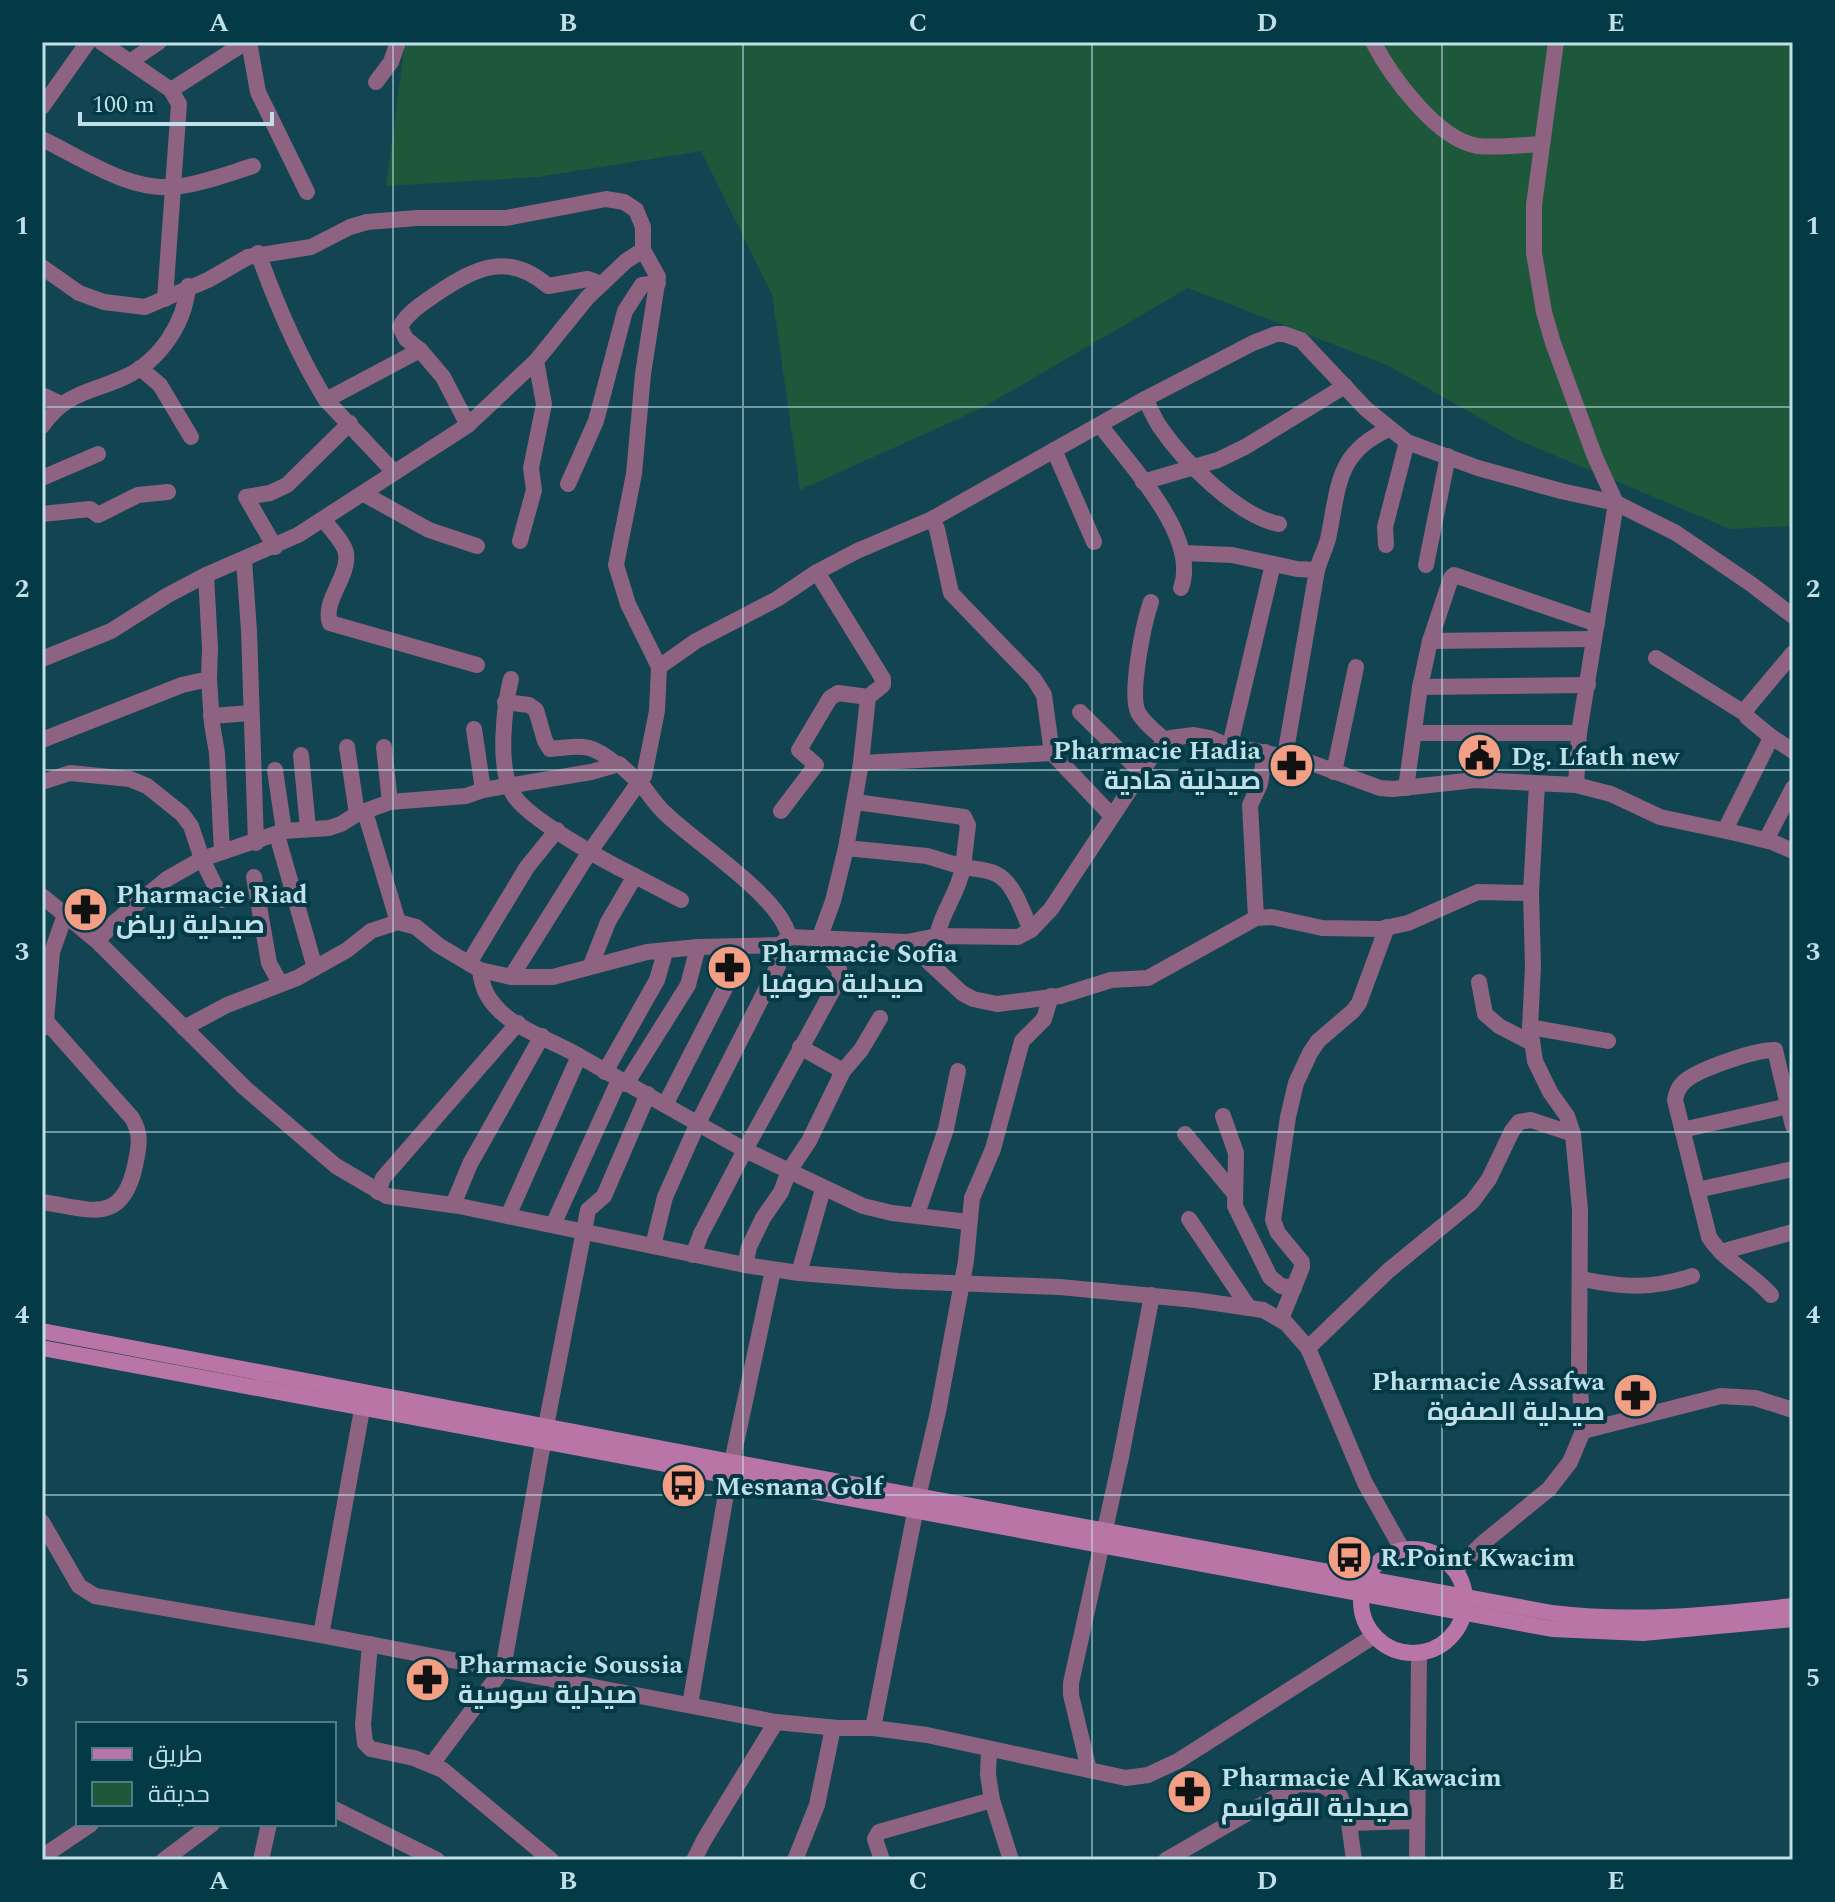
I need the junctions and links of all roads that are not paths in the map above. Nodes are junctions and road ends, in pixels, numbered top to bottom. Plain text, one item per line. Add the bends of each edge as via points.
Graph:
1 (88, 42) edge
2 (101, 42) edge
3 (159, 42) edge
4 (248, 42) edge
5 (398, 42) edge
6 (1373, 42) edge
7 (1556, 42) edge
8 (131, 61) junction
9 (376, 82) dead end
10 (171, 90) junction
11 (42, 107) edge
12 (42, 139) edge
13 (1542, 144) junction
14 (253, 166) dead end
15 (173, 187) junction
16 (307, 192) dead end
17 (643, 250) junction
18 (258, 253) junction
19 (42, 267) edge
20 (658, 283) junction
21 (601, 284) junction
22 (188, 286) junction
23 (165, 299) junction
24 (420, 350) junction
25 (536, 361) junction
26 (140, 368) junction
27 (1345, 386) junction
28 (42, 395) edge
29 (1145, 399) junction
30 (326, 400) junction
31 (42, 404) edge
32 (61, 404) junction
33 (350, 423) junction
34 (468, 425) junction
35 (1100, 425) junction
36 (42, 426) edge
37 (1389, 429) junction
38 (191, 437) dead end
39 (1407, 442) junction
40 (1054, 450) junction
41 (98, 454) dead end
42 (1448, 456) junction
43 (1194, 467) junction
44 (394, 472) junction
45 (42, 478) edge
46 (1143, 482) junction
47 (568, 484) dead end
48 (168, 492) dead end
49 (364, 494) junction
50 (1616, 503) junction
51 (42, 514) edge
52 (932, 519) junction
53 (324, 520) junction
54 (1279, 524) dead end
55 (520, 541) dead end
56 (1094, 542) dead end
57 (1386, 545) dead end
58 (477, 546) dead end
59 (275, 547) junction
60 (1184, 553) junction
61 (244, 560) junction
62 (1273, 564) junction
63 (1426, 565) dead end
64 (1317, 570) junction
65 (817, 572) junction
66 (206, 575) junction
67 (1181, 588) dead end
68 (1151, 602) dead end
69 (1793, 616) edge
70 (1596, 631) junction
71 (1430, 641) junction
72 (1793, 653) edge
73 (1656, 658) dead end
74 (42, 659) edge
75 (477, 665) dead end
76 (659, 667) junction
77 (1356, 667) dead end
78 (209, 679) junction
79 (511, 679) dead end
80 (1588, 685) junction
81 (1420, 687) junction
82 (868, 697) junction
83 (505, 702) junction
84 (1080, 712) dead end
85 (251, 713) junction
86 (1746, 714) junction
87 (211, 716) junction
88 (474, 729) dead end
89 (1414, 733) junction
90 (1579, 733) junction
91 (1770, 736) junction
92 (42, 740) edge
93 (1166, 741) junction
94 (1230, 745) junction
95 (347, 747) dead end
96 (384, 747) dead end
97 (1793, 751) edge
98 (1265, 752) junction
99 (1052, 753) junction
100 (301, 755) dead end
101 (1285, 756) junction
102 (861, 763) junction
103 (616, 764) junction
104 (275, 770) dead end
105 (1141, 772) junction
106 (1334, 772) junction
107 (42, 782) edge
108 (639, 782) junction
109 (1537, 784) junction
110 (1576, 785) junction
111 (510, 787) junction
112 (1406, 788) junction
113 (1793, 788) edge
114 (483, 790) junction
115 (390, 802) junction
116 (856, 802) junction
117 (781, 811) dead end
118 (361, 813) junction
119 (1111, 815) junction
120 (308, 828) junction
121 (557, 830) junction
122 (1725, 830) junction
123 (280, 833) junction
124 (1766, 840) junction
125 (256, 843) junction
126 (846, 848) junction
127 (1793, 851) edge
128 (222, 852) junction
129 (589, 853) junction
130 (202, 859) junction
131 (963, 867) junction
132 (635, 876) junction
133 (254, 877) dead end
134 (1531, 893) junction
135 (42, 896) edge
136 (222, 900) dead end
137 (681, 900) dead end
138 (65, 915) junction
139 (1256, 918) junction
140 (398, 922) junction
141 (1387, 927) junction
142 (1031, 930) junction
143 (937, 936) junction
144 (819, 939) junction
145 (97, 941) junction
146 (784, 941) junction
147 (907, 942) junction
148 (698, 947) junction
149 (737, 947) junction
150 (665, 952) junction
151 (591, 965) junction
152 (474, 967) junction
153 (315, 968) junction
154 (511, 977) junction
155 (1479, 982) dead end
156 (280, 983) junction
157 (1051, 996) junction
158 (880, 1018) dead end
159 (518, 1023) junction
160 (44, 1025) edge
161 (184, 1028) junction
162 (1531, 1035) junction
163 (542, 1036) junction
164 (1608, 1041) dead end
165 (800, 1047) junction
166 (579, 1056) junction
167 (843, 1071) junction
168 (958, 1071) dead end
169 (617, 1079) junction
170 (648, 1094) junction
171 (665, 1105) junction
172 (1791, 1106) edge
173 (1223, 1116) dead end
174 (697, 1125) junction
175 (1793, 1126) edge
176 (1682, 1130) junction
177 (1185, 1134) dead end
178 (1573, 1134) junction
179 (745, 1150) junction
180 (1793, 1169) edge
181 (789, 1171) junction
182 (823, 1189) junction
183 (1697, 1190) junction
184 (378, 1192) junction
185 (1234, 1193) junction
186 (42, 1202) edge
187 (453, 1205) junction
188 (917, 1214) junction
189 (508, 1216) junction
190 (1189, 1219) dead end
191 (968, 1222) junction
192 (553, 1225) junction
193 (1793, 1232) edge
194 (584, 1233) junction
195 (653, 1246) junction
196 (1721, 1252) junction
197 (693, 1255) junction
198 (745, 1265) junction
199 (773, 1270) junction
200 (799, 1273) junction
201 (1692, 1276) dead end
202 (1581, 1279) junction
203 (962, 1282) junction
204 (1294, 1288) junction
205 (1152, 1295) junction
206 (1771, 1295) dead end
207 (1249, 1308) junction
208 (1281, 1319) junction
209 (42, 1331) edge
210 (42, 1348) edge
211 (1308, 1348) junction
212 (360, 1399) junction
213 (1793, 1410) edge
214 (1583, 1431) junction
215 (545, 1434) junction
216 (730, 1469) junction
217 (917, 1504) junction
218 (42, 1522) edge
219 (1102, 1538) junction
220 (1402, 1549) junction
221 (1455, 1570) junction
222 (1363, 1585) junction
223 (1464, 1604) junction
224 (1793, 1606) edge
225 (1793, 1619) edge
226 (321, 1635) junction
227 (1374, 1636) junction
228 (370, 1644) junction
229 (1419, 1653) junction
230 (503, 1669) junction
231 (690, 1705) junction
232 (776, 1722) junction
233 (833, 1728) junction
234 (873, 1728) junction
235 (989, 1750) junction
236 (432, 1764) junction
237 (1089, 1770) junction
238 (992, 1800) junction
239 (336, 1810) edge
240 (1416, 1821) junction
241 (1349, 1823) junction
242 (88, 1826) edge
243 (209, 1826) edge
244 (269, 1826) edge
245 (42, 1857) edge
246 (797, 1859) edge
247 (164, 1860) edge
248 (261, 1860) edge
249 (437, 1860) edge
250 (551, 1860) edge
251 (694, 1860) edge
252 (882, 1860) edge
253 (1011, 1860) edge
254 (1166, 1860) edge
255 (1354, 1860) edge
256 (1417, 1860) edge

1 - 11 street
2 - 8 street
3 - 8 street
4 - 10 street
4 - 16 street via 258,92
5 - 9 street
6 - 13 street via 1387,70 1417,105 1457,139 1478,146
7 - 13 street
8 - 10 street
10 - 15 street via 179,104
12 - 15 street via 123,178
13 - 50 street via 1533,224 1544,312 1578,414
14 - 15 street
15 - 23 street
17 - 18 street via 636,210 606,199 506,218 367,222 311,247
17 - 20 street
17 - 21 street
18 - 22 street
18 - 30 street
19 - 23 street via 79,293 104,302 145,307
20 - 47 street via 642,285 625,311 596,421
20 - 76 street via 634,474 616,565 628,604
21 - 24 street via 588,279 553,287 517,268 474,270 401,325 406,339
21 - 25 street
22 - 23 street
22 - 26 street via 179,323
24 - 30 street
24 - 34 street via 443,377
25 - 34 street
25 - 55 street via 544,404 531,468 534,490
26 - 32 street
26 - 38 street via 160,385
27 - 29 street via 1301,340 1276,334
27 - 37 street
27 - 43 street via 1245,447
28 - 32 street
29 - 35 street
29 - 43 street via 1160,427
30 - 33 street
31 - 32 street
32 - 36 street
33 - 44 street
33 - 59 street via 287,485 246,497
34 - 44 street
35 - 40 street
35 - 46 street
37 - 39 street
37 - 64 street via 1362,445 1343,468
39 - 42 street
39 - 57 street via 1385,527
40 - 52 street
40 - 56 street
41 - 45 street
42 - 50 street
42 - 63 street
43 - 46 street
43 - 54 street via 1263,521
44 - 49 street
46 - 60 street
48 - 51 street via 138,495 97,515 92,509
49 - 53 street
49 - 58 street via 429,530
50 - 69 street via 1676,533
50 - 70 street
52 - 65 street
52 - 99 street via 951,593 1044,695
53 - 59 street
53 - 75 street via 346,552 330,623
59 - 61 street
60 - 62 street
60 - 67 street
61 - 66 street
61 - 85 street
62 - 64 street
62 - 94 street
64 - 101 street
65 - 76 street
65 - 82 street via 883,679
66 - 74 street via 111,631
66 - 78 street
68 - 93 street via 1135,701 1139,714
70 - 71 street
70 - 71 street via 1454,575 1447,582
70 - 80 street
71 - 81 street
72 - 86 street
73 - 86 street
76 - 108 street via 657,711
77 - 106 street
78 - 87 street
78 - 92 street
79 - 83 street
80 - 81 street
80 - 90 street
81 - 89 street
82 - 102 street
82 - 117 street via 838,693 830,698 799,750 816,765
83 - 103 street via 536,710 550,749 586,747
83 - 111 street
84 - 105 street
85 - 87 street
85 - 125 street
86 - 91 street
87 - 128 street
88 - 114 street
89 - 90 street
89 - 112 street
90 - 110 street
91 - 97 street
91 - 122 street
93 - 94 street via 1194,735
93 - 105 street
94 - 98 street
95 - 118 street
96 - 115 street
98 - 101 street
98 - 139 street via 1250,805
99 - 102 street
99 - 119 street
100 - 120 street
101 - 106 street
102 - 116 street
103 - 108 street
103 - 111 street
104 - 123 street
105 - 119 street
106 - 112 street via 1380,788
107 - 130 street via 70,773 130,779 147,786 182,814
108 - 129 street
108 - 146 street via 668,817 734,868 787,928
109 - 110 street
109 - 112 street via 1475,780
109 - 134 street
110 - 122 street via 1611,794 1660,817
111 - 114 street
111 - 121 street via 518,801
113 - 124 street
114 - 115 street
115 - 118 street
116 - 126 street
116 - 131 street via 964,817 968,825
118 - 120 street via 329,828
118 - 140 street
119 - 142 street via 1051,909
120 - 123 street
121 - 129 street
121 - 152 street via 527,867
122 - 124 street
123 - 125 street
123 - 153 street
124 - 127 street
125 - 128 street
126 - 131 street via 927,856
126 - 144 street
128 - 130 street
129 - 132 street
129 - 154 street
130 - 136 street
130 - 145 street via 167,879
131 - 142 street via 1002,878
131 - 143 street
132 - 137 street
132 - 151 street
133 - 156 street via 269,963
134 - 141 street via 1478,892
134 - 162 street
135 - 138 street
138 - 145 street
138 - 160 street via 52,952
139 - 141 street via 1322,928
139 - 157 street via 1148,978 1111,980
140 - 152 street via 416,927
140 - 153 street via 371,931
141 - 204 street via 1359,1003 1318,1041 1296,1083 1273,1220 1302,1262
142 - 143 street via 1010,938
143 - 147 street
144 - 146 street
144 - 147 street
144 - 165 street via 840,977
145 - 161 street
146 - 149 street
146 - 174 street via 778,966
147 - 157 street via 973,999 997,1004
148 - 149 street
148 - 150 street
148 - 169 street via 688,985
149 - 171 street via 725,988
150 - 151 street
150 - 169 street
151 - 154 street via 553,977
152 - 154 street
152 - 159 street via 483,991 504,1016
153 - 156 street
155 - 162 street via 1485,1014 1499,1026
156 - 161 street
157 - 191 street via 1044,1019 1022,1041
158 - 167 street
159 - 163 street
159 - 184 street via 383,1178
160 - 186 street via 132,1118 139,1145 121,1202 100,1211
161 - 184 street via 285,1123 336,1166
162 - 164 street
162 - 178 street via 1535,1061
163 - 166 street
163 - 187 street via 470,1164
165 - 167 street
165 - 179 street
166 - 169 street
166 - 189 street
167 - 181 street
168 - 188 street via 946,1129
169 - 170 street
169 - 192 street
170 - 171 street
170 - 194 street via 604,1196 588,1210
171 - 174 street
172 - 175 street
172 - 176 street
172 - 176 street via 1778,1055 1771,1049 1683,1081 1675,1100
173 - 185 street via 1236,1153
174 - 179 street
174 - 195 street via 665,1197
176 - 183 street
177 - 185 street
178 - 202 street
178 - 211 street via 1531,1120 1519,1122 1472,1202 1388,1271
179 - 181 street
179 - 197 street
180 - 183 street
181 - 182 street
181 - 198 street via 749,1247
182 - 188 street via 863,1206
182 - 200 street
183 - 196 street via 1709,1237
184 - 187 street
185 - 204 street via 1235,1206 1270,1277
187 - 189 street
188 - 191 street
189 - 192 street
190 - 207 street
191 - 203 street
192 - 194 street
193 - 196 street
194 - 195 street
194 - 215 street
195 - 197 street
196 - 206 street
197 - 198 street
198 - 199 street
199 - 200 street
199 - 216 street
200 - 203 street
201 - 202 street via 1636,1288
202 - 214 street
203 - 205 street
203 - 217 street
204 - 208 street
205 - 207 street
205 - 219 street
207 - 208 street
208 - 211 street
209 - 212 main road
210 - 212 main road
211 - 220 street via 1365,1483
212 - 215 main road
212 - 226 street
213 - 214 street via 1755,1398 1721,1396
214 - 221 street via 1570,1462 1549,1489
215 - 216 main road
215 - 230 street
216 - 217 main road
216 - 231 street
217 - 219 main road
217 - 234 street
218 - 226 street via 79,1586 95,1596
219 - 222 main road
219 - 237 street via 1071,1683
220 - 221 main road via 1432,1552
220 - 222 main road via 1380,1559
221 - 223 main road
222 - 223 main road
222 - 227 main road via 1362,1616
223 - 224 main road via 1634,1619
223 - 225 main road via 1552,1629 1613,1633
223 - 229 main road via 1458,1627 1448,1639
226 - 228 street
227 - 229 main road via 1394,1650
227 - 237 street via 1159,1772 1126,1778
228 - 230 street
228 - 236 street via 365,1743
229 - 240 street
230 - 231 street
230 - 236 street
231 - 232 street
232 - 233 street
232 - 251 street
233 - 234 street
233 - 246 street via 817,1805
234 - 235 street
235 - 237 street
235 - 238 street
236 - 250 street
238 - 252 street via 879,1832 875,1839
238 - 253 street
239 - 249 street
240 - 241 street
240 - 256 street
241 - 254 street via 1340,1796 1322,1785 1298,1784
241 - 255 street
242 - 245 street
243 - 247 street
244 - 248 street

